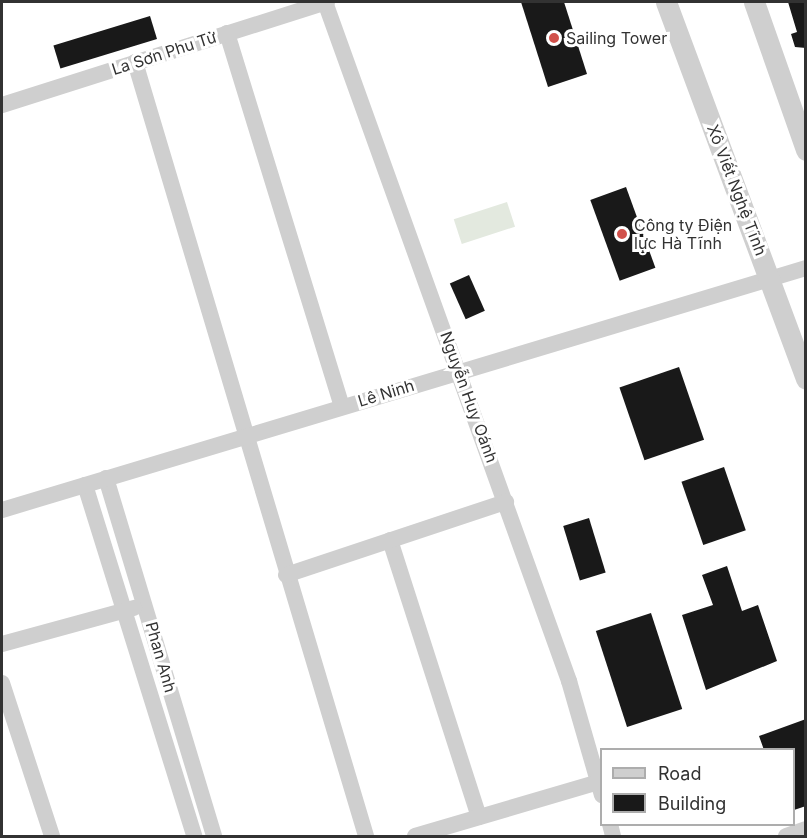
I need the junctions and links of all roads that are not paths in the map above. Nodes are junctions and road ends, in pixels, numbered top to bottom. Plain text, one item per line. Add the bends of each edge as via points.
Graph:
1 (326, 2) edge
2 (666, 2) edge
3 (754, 2) edge
4 (227, 33) junction
5 (135, 62) junction
6 (2, 105) edge
7 (806, 150) edge
8 (806, 268) edge
9 (771, 280) junction
10 (460, 370) junction
11 (806, 379) edge
12 (342, 406) junction
13 (246, 436) junction
14 (106, 478) junction
15 (86, 485) junction
16 (506, 502) junction
17 (2, 510) edge
18 (390, 540) junction
19 (286, 574) junction
20 (146, 604) junction
21 (124, 610) junction
22 (2, 644) edge
23 (2, 683) edge
24 (600, 789) edge
25 (479, 817) junction
26 (806, 829) edge
27 (52, 837) edge
28 (194, 837) edge
29 (214, 837) edge
30 (366, 837) edge
31 (415, 837) edge
32 (786, 837) edge

1 - 4 street, La Sơn Phu Tử
1 - 10 street, Nguyễn Huy Oánh
2 - 9 street, Xô Viết Nghệ Tĩnh
3 - 7 street
4 - 5 street, La Sơn Phu Tử
4 - 12 street
5 - 6 street, La Sơn Phu Tử
5 - 13 street
8 - 9 street, Lê Ninh
9 - 10 street, Lê Ninh
9 - 11 street, Xô Viết Nghệ Tĩnh
10 - 12 street, Lê Ninh
10 - 16 street, Nguyễn Huy Oánh
12 - 13 street, Lê Ninh
13 - 14 street, Lê Ninh
13 - 19 street
14 - 15 street, Lê Ninh
14 - 20 street, Phan Anh
15 - 17 street, Lê Ninh
15 - 21 street, Phan Anh
16 - 18 street
16 - 24 street, Nguyễn Huy Oánh via 569,681
18 - 19 street
18 - 25 street
19 - 30 street
20 - 21 street
20 - 29 street, Phan Anh
21 - 22 street
21 - 28 street, Phan Anh
23 - 27 street
24 - 25 street
25 - 31 street
26 - 32 street

